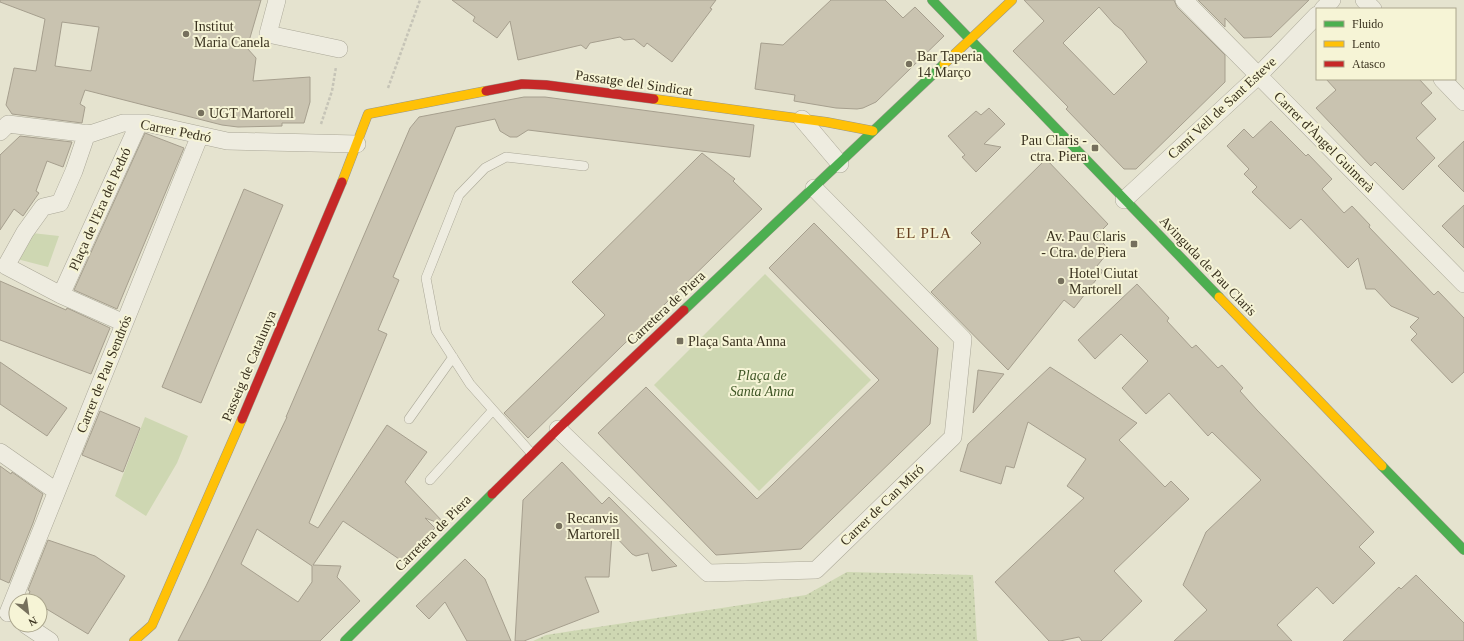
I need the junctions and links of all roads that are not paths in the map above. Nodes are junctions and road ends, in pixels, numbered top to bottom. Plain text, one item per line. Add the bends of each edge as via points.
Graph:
1 (277, 0) edge
2 (932, 0) edge
3 (1012, 0) edge
4 (1184, 0) edge
5 (1332, 0) edge
6 (1364, 0) edge
7 (1324, 8) edge
8 (1372, 8) edge
9 (1316, 16) edge
10 (971, 39) junction
11 (339, 49) dead end
12 (1259, 75) junction
13 (1443, 80) edge
14 (1464, 102) edge
15 (368, 114) joint
16 (802, 119) junction
17 (139, 123) junction
18 (873, 131) junction
19 (0, 132) edge
20 (87, 133) junction
21 (200, 135) junction
22 (357, 144) junction
23 (840, 164) junction
24 (584, 166) dead end
25 (814, 188) junction
26 (1124, 200) junction
27 (1464, 284) edge
28 (61, 295) junction
29 (124, 323) junction
30 (453, 357) junction
31 (493, 410) junction
32 (409, 419) dead end
33 (558, 429) junction
34 (0, 452) edge
35 (532, 454) junction
36 (430, 480) dead end
37 (56, 491) junction
38 (1464, 550) edge
39 (16, 593) edge
40 (38, 633) edge
41 (50, 641) edge
42 (134, 641) edge
43 (345, 641) edge

1 - 11 street via 268,34
2 - 10 street, Avinguda de Pau Claris
3 - 10 street, Carretera de Piera
4 - 12 street, Carrer d'Àngel Guimerà
5 - 7 street
6 - 8 street
9 - 12 street, Camí Vell de Sant Esteve
10 - 18 street, Carretera de Piera
10 - 26 street, Avinguda de Pau Claris
12 - 26 street, Camí Vell de Sant Esteve
12 - 27 street, Carrer d'Àngel Guimerà
13 - 14 street
15 - 16 street, Passatge del Sindicat via 522,84
15 - 22 street, Passeig de Catalunya
16 - 18 street, Passatge del Sindicat
16 - 23 street
17 - 20 street, Carrer Pedró via 123,123
17 - 21 street, Carrer Pedró
17 - 28 street, Plaça de l'Era del Pedró
18 - 23 street, Carretera de Piera
19 - 20 street, Carrer Pedró via 8,124
20 - 28 street via 60,203 43,207 6,266
21 - 22 street, Carrer Pedró via 227,141
21 - 29 street, Carrer de Pau Sendrós
22 - 42 street, Passeig de Catalunya via 262,373 152,625
23 - 25 street, Carretera de Piera
24 - 30 lane via 506,158 485,168 459,195 426,278 436,330
25 - 33 street, Carretera de Piera
25 - 33 street, Carrer de Can Miró via 963,339 953,437 816,570 708,572
26 - 38 street, Avinguda de Pau Claris
28 - 29 street
29 - 37 street, Carrer de Pau Sendrós
30 - 31 lane via 470,384
30 - 32 lane
31 - 35 lane
31 - 36 lane
33 - 35 street, Carretera de Piera
34 - 37 street
35 - 43 street, Carretera de Piera
37 - 39 street, Carrer de Pau Sendrós
40 - 41 street

